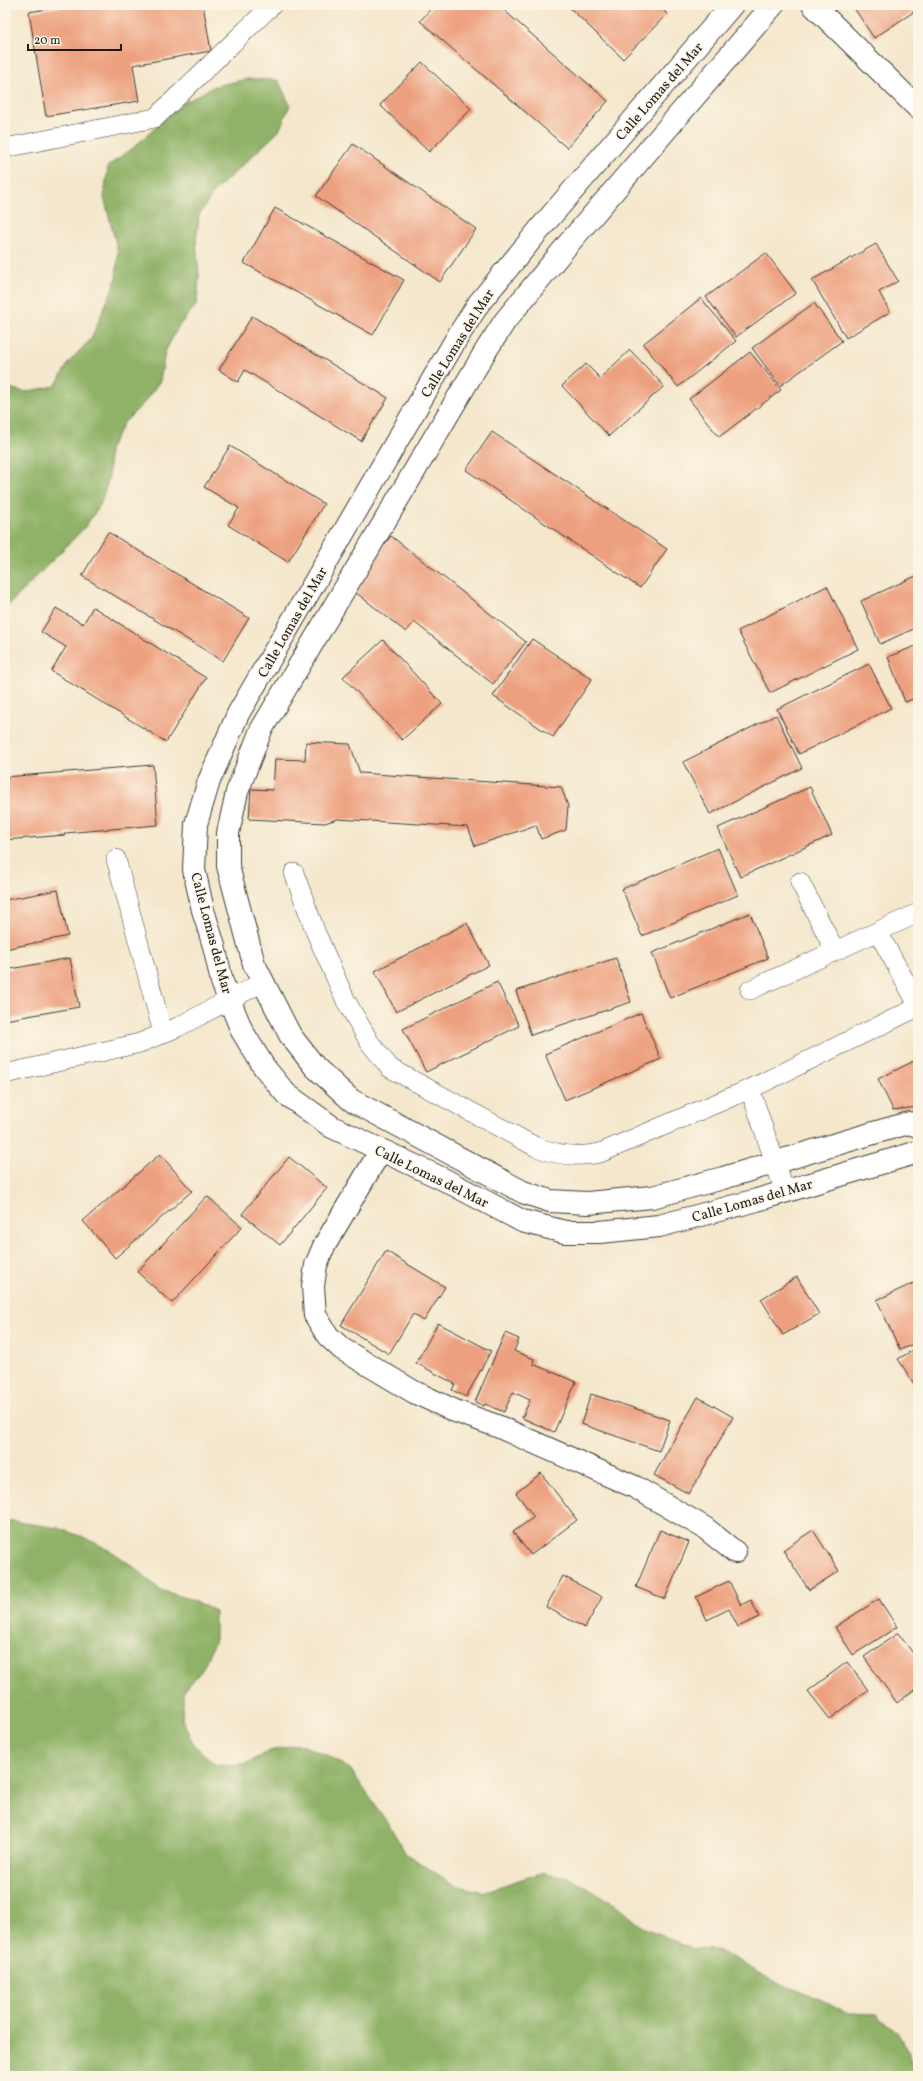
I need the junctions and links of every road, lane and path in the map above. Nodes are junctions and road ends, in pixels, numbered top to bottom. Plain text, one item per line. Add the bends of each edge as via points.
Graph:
1 (272, 5) edge
2 (732, 5) edge
3 (774, 5) edge
4 (813, 5) edge
5 (918, 108) edge
6 (5, 148) edge
7 (116, 859) dead end
8 (294, 873) dead end
9 (800, 882) dead end
10 (918, 913) edge
11 (878, 932) junction
12 (835, 952) junction
13 (263, 982) junction
14 (750, 990) dead end
15 (229, 998) junction
16 (918, 1006) edge
17 (163, 1033) junction
18 (5, 1074) edge
19 (750, 1089) junction
20 (918, 1126) edge
21 (381, 1150) junction
22 (918, 1152) edge
23 (776, 1162) junction
24 (785, 1192) junction
25 (735, 1552) dead end

1 - 6 lane via 155,118
2 - 15 street, Calle Lomas del Mar via 479,303 238,714 209,781 196,824 194,870 222,982
3 - 13 street, Calle Lomas del Mar via 569,242 505,321 261,730 237,792 228,833 228,866 254,964
4 - 5 street
7 - 17 lane
8 - 19 lane via 346,1001 370,1043 390,1068 536,1147 554,1154 573,1156 600,1153
9 - 12 lane
10 - 11 lane
11 - 12 lane
11 - 16 lane
12 - 14 lane
13 - 15 lane
13 - 23 street, Calle Lomas del Mar via 290,1035 315,1067 351,1100 523,1192 550,1201 587,1203 652,1197
15 - 17 lane
15 - 21 street, Calle Lomas del Mar via 242,1031 264,1067 286,1094 332,1127
16 - 19 lane
17 - 18 lane via 140,1043
19 - 23 lane
20 - 23 street, Calle Lomas del Mar via 909,1123
21 - 24 street, Calle Lomas del Mar via 522,1221 565,1232 600,1232 659,1226
21 - 25 street via 324,1246 316,1265 313,1286 315,1315 328,1336 342,1349 414,1392 635,1487 705,1528
22 - 24 street, Calle Lomas del Mar
23 - 24 lane

